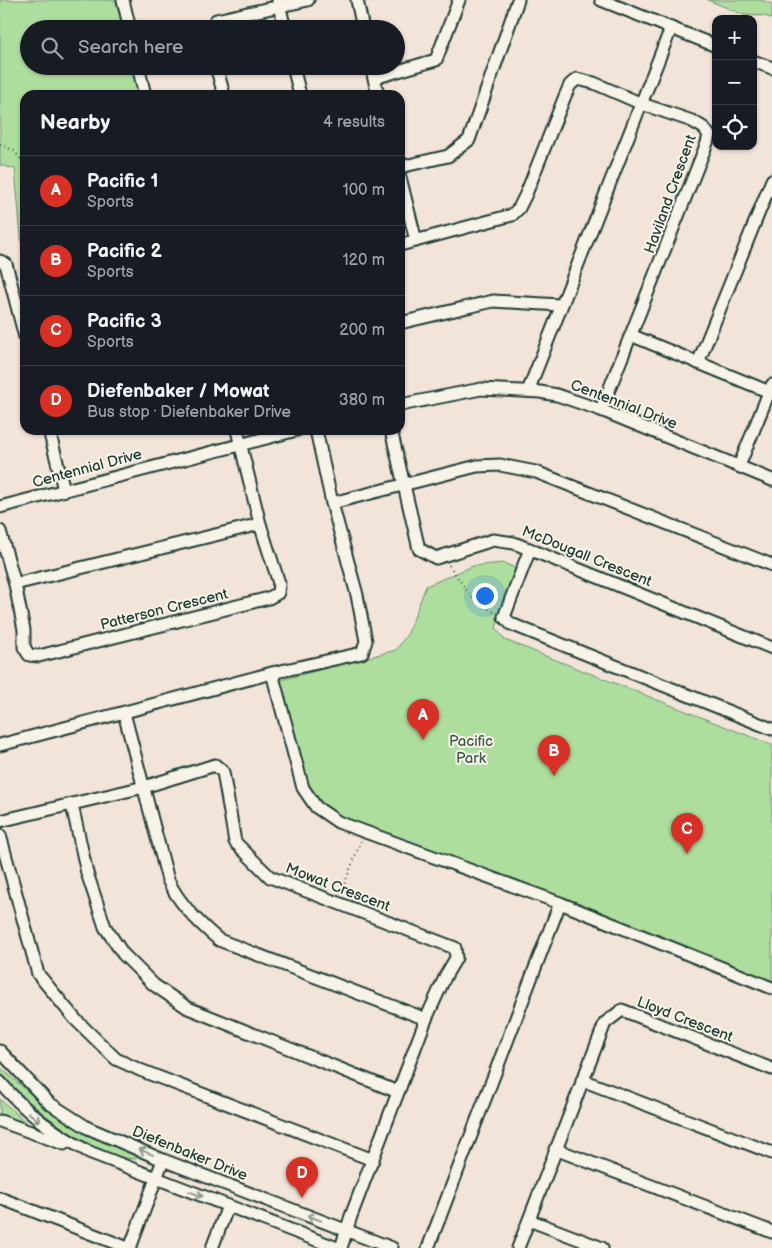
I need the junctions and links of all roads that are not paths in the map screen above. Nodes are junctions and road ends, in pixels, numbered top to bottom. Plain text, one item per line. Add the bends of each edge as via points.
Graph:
1 (123, 0) edge
2 (308, 0) edge
3 (357, 0) edge
4 (459, 0) edge
5 (518, 0) edge
6 (601, 0) edge
7 (279, 4) edge
8 (128, 20) edge
9 (216, 20) edge
10 (282, 20) edge
11 (361, 20) edge
12 (671, 28) junction
13 (712, 44) edge
14 (757, 62) edge
15 (405, 66) edge
16 (772, 68) edge
17 (140, 75) edge
18 (218, 75) edge
19 (295, 75) edge
20 (374, 75) edge
21 (144, 90) edge
22 (223, 90) edge
23 (299, 90) edge
24 (377, 90) edge
25 (642, 104) junction
26 (405, 166) edge
27 (772, 180) edge
28 (405, 197) edge
29 (416, 241) junction
30 (405, 244) edge
31 (0, 261) edge
32 (560, 305) junction
33 (20, 318) edge
34 (405, 322) edge
35 (632, 336) junction
36 (698, 363) junction
37 (771, 390) edge
38 (528, 391) junction
39 (405, 404) edge
40 (601, 410) junction
41 (50, 435) edge
42 (238, 435) edge
43 (275, 435) edge
44 (317, 435) edge
45 (392, 435) edge
46 (240, 443) junction
47 (739, 466) junction
48 (772, 480) edge
49 (406, 485) junction
50 (64, 490) junction
51 (332, 503) junction
52 (0, 506) edge
53 (260, 524) junction
54 (0, 531) edge
55 (530, 549) junction
56 (772, 565) edge
57 (15, 584) junction
58 (772, 648) edge
59 (272, 673) junction
60 (124, 712) junction
61 (772, 729) edge
62 (0, 745) edge
63 (144, 787) junction
64 (72, 805) junction
65 (0, 821) edge
66 (0, 835) edge
67 (560, 903) junction
68 (772, 988) edge
69 (426, 1019) junction
70 (0, 1051) edge
71 (772, 1069) edge
72 (582, 1080) junction
73 (0, 1082) edge
74 (398, 1092) junction
75 (0, 1121) edge
76 (555, 1149) junction
77 (89, 1152) junction
78 (772, 1153) edge
79 (163, 1160) junction
80 (373, 1160) junction
81 (156, 1180) junction
82 (0, 1198) edge
83 (228, 1206) junction
84 (529, 1220) junction
85 (346, 1231) junction
86 (772, 1232) edge
87 (307, 1243) edge
88 (129, 1248) edge
89 (212, 1248) edge
90 (337, 1248) edge
91 (341, 1248) edge
92 (392, 1248) edge
93 (428, 1248) edge
94 (518, 1248) edge
95 (602, 1248) edge

1 - 8 street
2 - 7 street
3 - 11 street
4 - 15 street via 436,60
5 - 26 street via 469,140 448,156
6 - 12 street
7 - 9 street
7 - 10 street
12 - 13 street
12 - 25 street
14 - 16 street
17 - 21 street
18 - 22 street
19 - 23 street
20 - 24 street
25 - 29 street, Haviland Crescent via 577,79 570,85 526,194 512,216
25 - 32 street
25 - 35 street, Haviland Crescent via 692,121 709,135
27 - 36 street
28 - 29 street
29 - 30 street, Haviland Crescent
31 - 33 street via 6,264
32 - 34 street via 493,301
32 - 38 street
35 - 36 street
35 - 40 street, Haviland Crescent
36 - 37 street
37 - 47 street
38 - 39 street, Centennial Drive via 480,389
38 - 40 street, Centennial Drive via 573,399
40 - 47 street, Centennial Drive
41 - 50 street
42 - 46 street
43 - 46 street, Centennial Drive
44 - 51 street
45 - 49 street, McDougall Crescent
46 - 50 street, Centennial Drive
46 - 53 street, Patterson Crescent
47 - 48 street, Centennial Drive
49 - 51 street
49 - 55 street, McDougall Crescent via 419,549 426,554 436,558 493,540
49 - 56 street via 477,466 536,472
50 - 52 street, Centennial Drive
51 - 59 street via 356,595 365,647 362,653 355,655
53 - 57 street
53 - 57 street, Patterson Crescent via 279,583 278,593 269,598 39,656 29,655 24,647
54 - 57 street, Patterson Crescent
55 - 58 street, McDougall Crescent
55 - 61 street via 504,617 511,624
59 - 60 street
59 - 67 street via 303,788 316,807 338,822
60 - 62 street
60 - 63 street
63 - 64 street, Mowat Crescent
63 - 69 street via 172,890 219,940
63 - 69 street, Mowat Crescent via 215,765 223,772 235,842 270,877 455,948 456,958
64 - 65 street, Mowat Crescent
64 - 74 street via 104,927 123,954 154,985 188,1008
66 - 80 street via 38,974 116,1059
67 - 68 street
67 - 93 street
69 - 74 street, Mowat Crescent
79 -> 70 street, Diefenbaker Drive via 88,1128 49,1103
71 - 72 street, Lloyd Crescent via 622,1010 605,1023
72 - 76 street, Lloyd Crescent
72 - 78 street
73 -> 77 street via 21,1107 52,1131
74 - 80 street, Mowat Crescent
75 - 77 street
76 - 84 street, Lloyd Crescent
76 - 86 street
77 - 81 street
79 - 81 street
85 -> 79 street, Diefenbaker Drive
80 - 85 street, Mowat Crescent
81 -> 83 street
81 - 88 street
82 - 88 street
83 - 87 street
83 - 89 street
84 - 94 street, Lloyd Crescent
84 - 95 street
85 - 91 street, Mowat Crescent
85 - 92 street, Diefenbaker Drive
87 - 90 street

